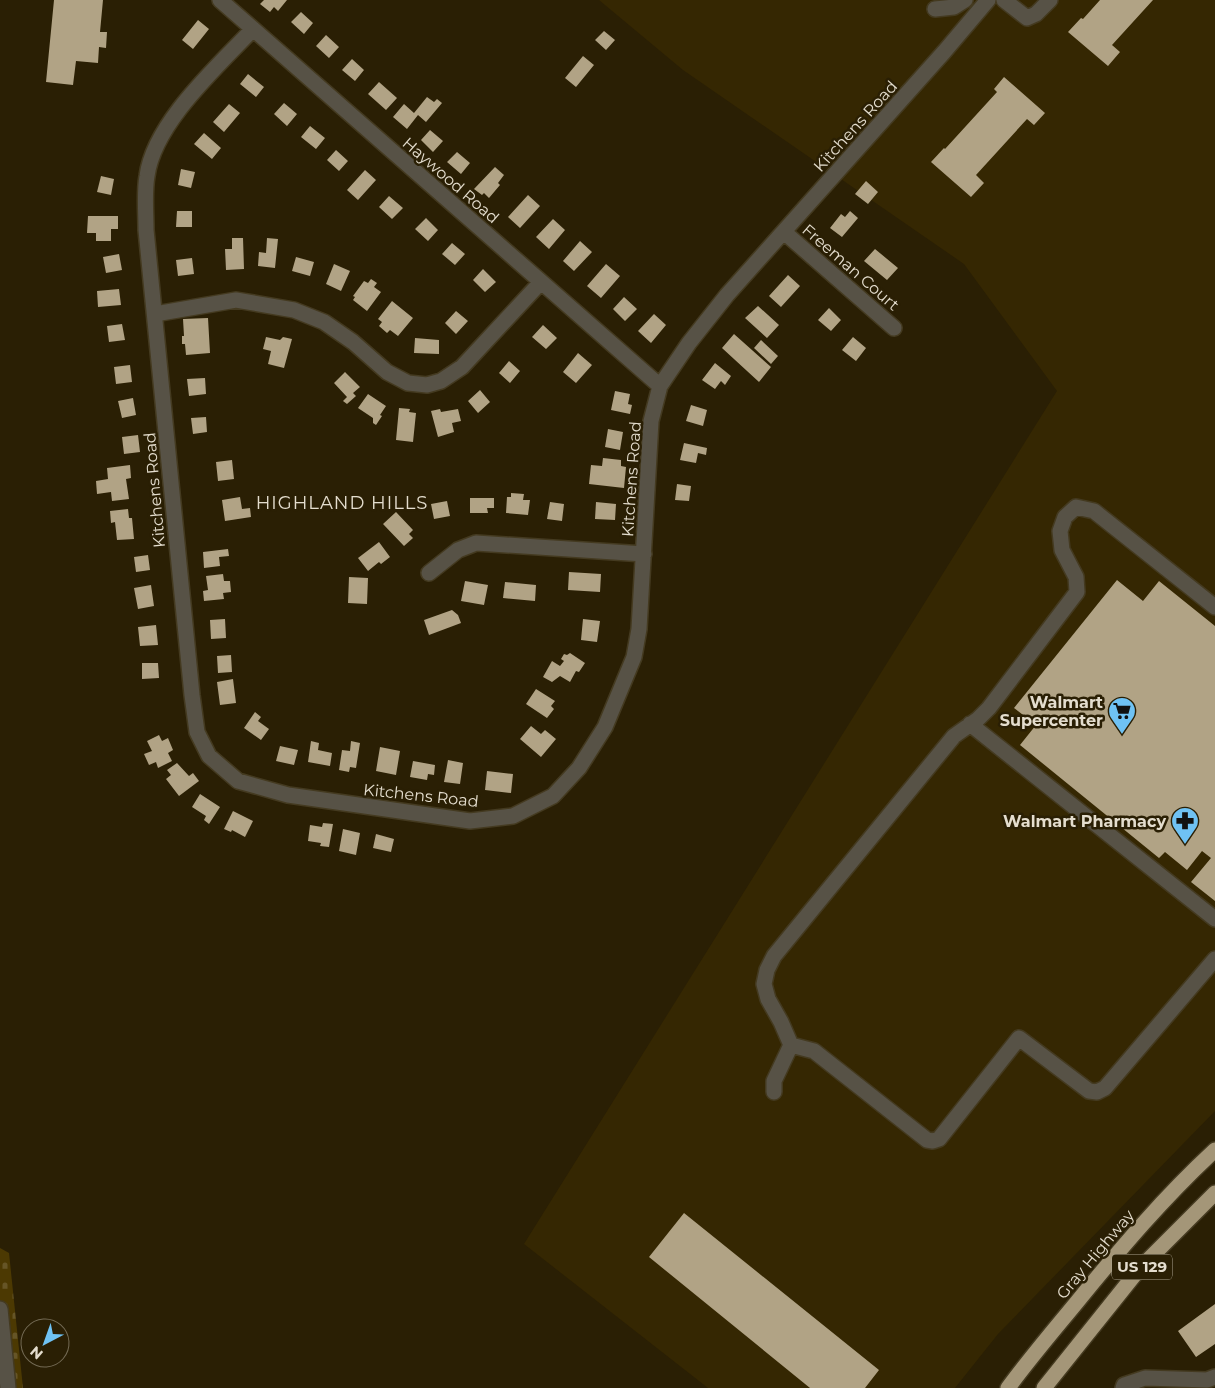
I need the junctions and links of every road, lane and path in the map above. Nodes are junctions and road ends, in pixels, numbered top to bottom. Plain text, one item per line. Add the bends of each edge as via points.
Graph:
1 (220, 0) edge
2 (966, 0) edge
3 (988, 0) edge
4 (1004, 0) edge
5 (1050, 0) edge
6 (935, 10) dead end
7 (253, 29) junction
8 (784, 232) junction
9 (541, 282) junction
10 (155, 314) junction
11 (894, 328) dead end
12 (660, 386) junction
13 (644, 554) junction
14 (429, 573) dead end
15 (1215, 607) edge
16 (970, 724) junction
17 (1215, 919) edge
18 (1215, 959) edge
19 (791, 1046) junction
20 (774, 1092) dead end
21 (1215, 1150) edge
22 (1215, 1193) edge
23 (0, 1309) edge
24 (1215, 1377) edge
25 (8, 1388) edge
26 (1008, 1388) edge
27 (1044, 1388) edge
28 (1124, 1388) edge

1 - 7 street, Haywood Road
2 - 6 street via 954,7
3 - 8 street, Kitchens Road
4 - 5 street via 1027,18
7 - 9 street, Haywood Road
7 - 10 street, Kitchens Road via 175,114 158,142 146,176 146,230
8 - 11 street, Freeman Court
8 - 12 street, Kitchens Road via 689,342
9 - 10 street via 462,367 441,381 428,385 408,383 387,372 324,322 294,310 236,300
9 - 12 street, Haywood Road
10 - 13 street, Kitchens Road via 197,732 209,756 238,782 288,795 470,821 513,816 553,796 579,768 605,727 634,657
12 - 13 street, Kitchens Road via 651,421
13 - 14 street via 476,543 458,550
15 - 16 street via 1094,511 1076,507 1065,517 1060,531 1062,550 1076,577 1076,592 989,708
16 - 17 street
16 - 19 street via 954,736 774,956 764,984
18 - 19 street via 1105,1088 1089,1091 1019,1038 939,1139 933,1141 927,1140 814,1050
19 - 20 street via 774,1081
21 - 26 highway, Gray Highway / US 129 via 1132,1235
22 - 27 highway, US 129 via 1140,1268
23 - 25 street
24 - 28 street via 1207,1380 1145,1378 1124,1385

